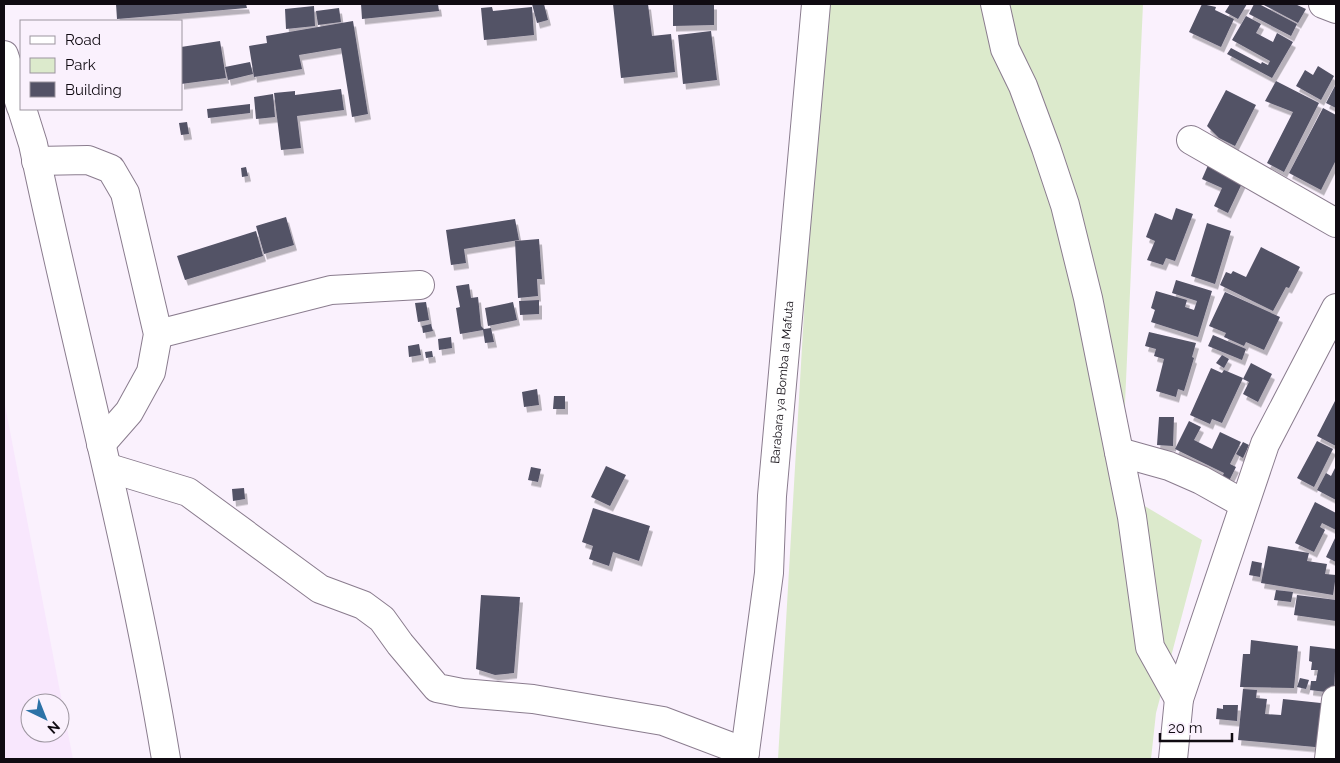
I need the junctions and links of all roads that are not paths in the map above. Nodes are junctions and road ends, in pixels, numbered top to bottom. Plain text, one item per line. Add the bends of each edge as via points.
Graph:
1 (816, 4) edge
2 (995, 4) edge
3 (1323, 4) edge
4 (1336, 9) edge
5 (4, 56) edge
6 (16, 101) edge
7 (1192, 140) dead end
8 (36, 161) junction
9 (1336, 223) edge
10 (420, 285) dead end
11 (1336, 308) edge
12 (158, 334) junction
13 (1119, 452) junction
14 (105, 456) junction
15 (1244, 504) junction
16 (1179, 699) junction
17 (1336, 700) edge
18 (745, 756) edge
19 (166, 759) edge
20 (1173, 759) edge
21 (1329, 759) edge

1 - 18 main road, Barabara ya Bomba la Mafuta via 772,496 769,573
2 - 13 main road via 1005,49 1040,130 1065,205 1088,298
3 - 4 main road
5 - 6 main road
6 - 8 main road
7 - 9 main road
8 - 12 main road via 88,160 111,169 125,193
8 - 14 main road
10 - 12 main road via 330,290
11 - 15 main road via 1265,444
12 - 14 main road via 150,372
13 - 15 main road via 1169,466
13 - 16 main road via 1132,517 1150,647
14 - 18 main road via 188,492 320,589 363,605 382,619 437,688 663,721
14 - 19 main road
15 - 16 main road
16 - 20 main road
17 - 21 main road

